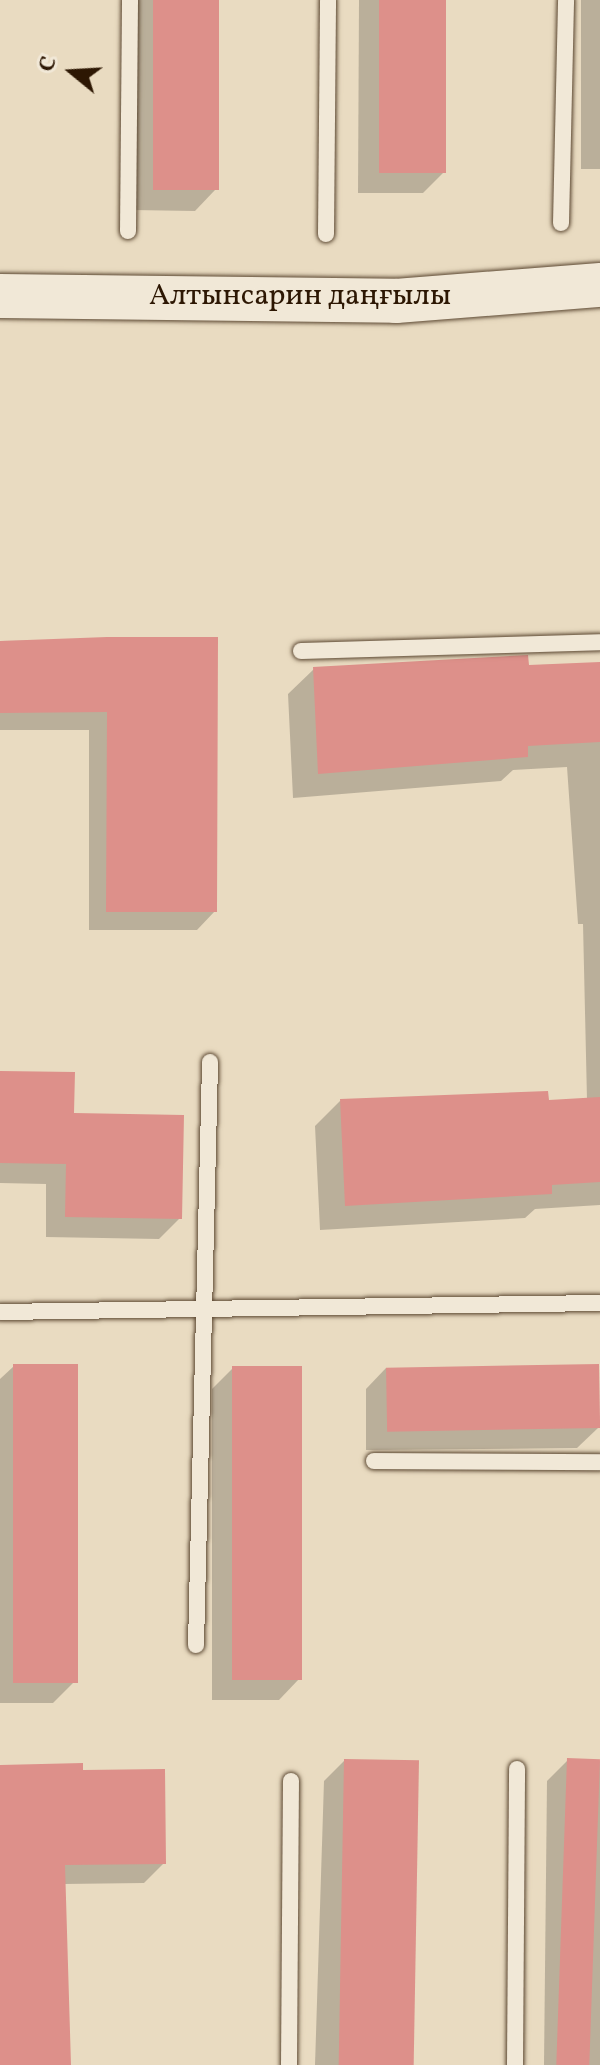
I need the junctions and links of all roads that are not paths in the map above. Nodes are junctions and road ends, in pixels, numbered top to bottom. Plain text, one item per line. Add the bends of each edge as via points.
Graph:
1 (130, 0) edge
2 (328, 0) edge
3 (566, 0) edge
4 (561, 223) dead end
5 (128, 231) dead end
6 (326, 234) dead end
7 (600, 285) edge
8 (0, 296) edge
9 (600, 642) edge
10 (301, 651) dead end
11 (210, 1062) dead end
12 (600, 1303) edge
13 (203, 1309) junction
14 (0, 1312) edge
15 (374, 1461) dead end
16 (600, 1462) edge
17 (196, 1645) dead end
18 (517, 1769) dead end
19 (291, 1781) dead end
20 (289, 2065) edge
21 (515, 2065) edge

1 - 5 lane
2 - 6 lane
3 - 4 lane
7 - 8 main road, Алтынсарин даңғылы via 396,301
9 - 10 lane
11 - 13 lane
12 - 13 lane
13 - 14 lane
13 - 17 lane
15 - 16 lane
18 - 21 lane
19 - 20 lane

